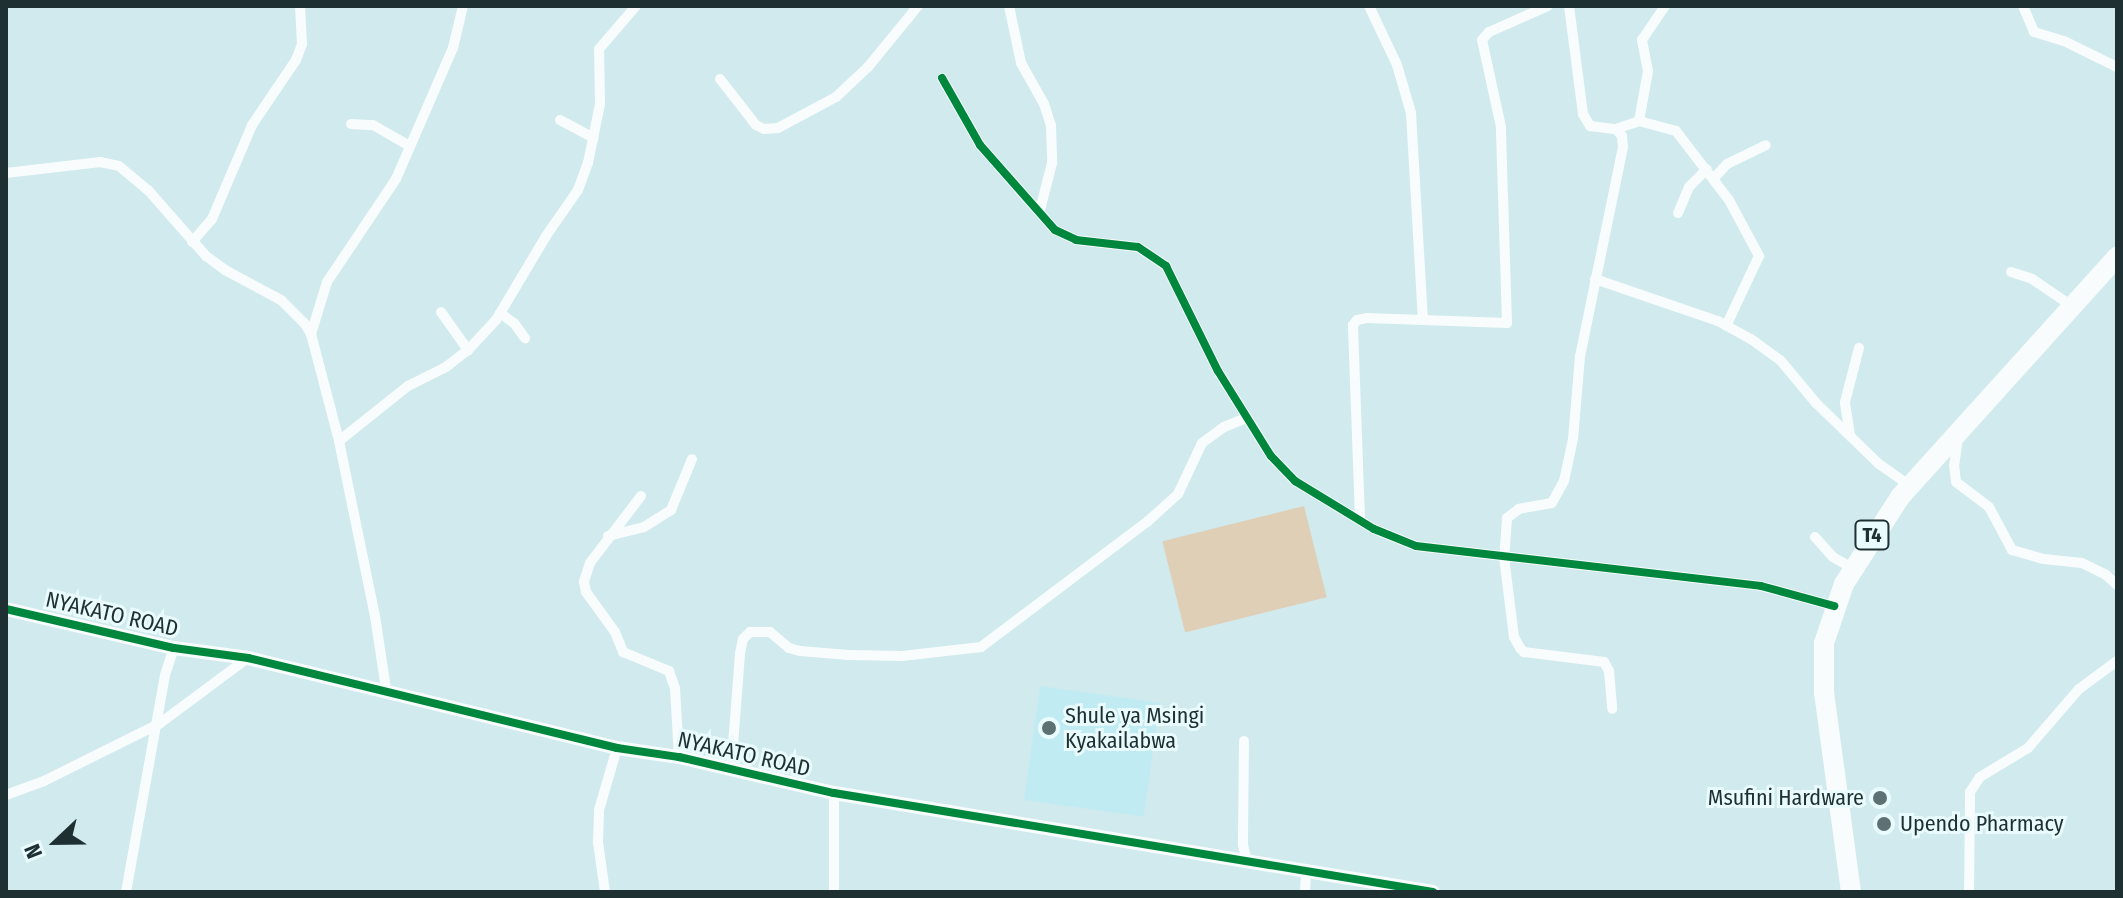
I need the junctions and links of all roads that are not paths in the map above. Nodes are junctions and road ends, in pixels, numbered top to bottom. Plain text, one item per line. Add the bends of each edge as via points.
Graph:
1 (300, 6) edge
2 (463, 6) edge
3 (636, 6) edge
4 (918, 6) edge
5 (1009, 6) edge
6 (1369, 6) edge
7 (1548, 6) edge
8 (1569, 6) edge
9 (1665, 6) edge
10 (2023, 6) edge
11 (2117, 67) edge
12 (942, 78) dead end
13 (720, 79) dead end
14 (560, 120) dead end
15 (1639, 121) junction
16 (351, 124) dead end
17 (1616, 129) junction
18 (594, 138) junction
19 (408, 145) junction
20 (1766, 145) dead end
21 (1707, 169) junction
22 (6, 173) edge
23 (1714, 178) junction
24 (1040, 210) junction
25 (1678, 213) dead end
26 (192, 242) junction
27 (2116, 259) edge
28 (2011, 272) dead end
29 (1595, 279) junction
30 (2072, 306) junction
31 (441, 312) dead end
32 (500, 313) junction
33 (1423, 319) junction
34 (1726, 326) junction
35 (311, 334) junction
36 (525, 338) dead end
37 (1859, 348) dead end
38 (468, 350) junction
39 (1246, 418) junction
40 (1850, 435) junction
41 (1959, 435) junction
42 (339, 441) junction
43 (692, 459) dead end
44 (1910, 486) junction
45 (641, 496) dead end
46 (1360, 518) junction
47 (608, 536) junction
48 (1815, 537) dead end
49 (1504, 557) junction
50 (1852, 568) junction
51 (2117, 585) edge
52 (1834, 606) junction
53 (6, 609) edge
54 (174, 648) junction
55 (248, 658) junction
56 (2117, 661) edge
57 (386, 689) junction
58 (1612, 709) dead end
59 (159, 724) junction
60 (1244, 741) dead end
61 (617, 748) junction
62 (679, 757) junction
63 (731, 771) junction
64 (834, 793) junction
65 (6, 795) edge
66 (1247, 862) junction
67 (1306, 873) junction
68 (126, 892) edge
69 (605, 892) edge
70 (834, 892) edge
71 (1305, 892) edge
72 (1433, 892) edge
73 (1851, 892) edge
74 (1969, 892) edge

1 - 26 street via 302,44 296,60 252,125 212,219
2 - 19 street via 453,48
3 - 18 street via 599,49 600,104
4 - 13 street via 836,97 778,128 756,125
5 - 24 street via 1021,63 1051,126 1052,163
6 - 33 street via 1397,65 1411,113
7 - 33 street via 1482,40 1501,127 1507,323
8 - 17 street via 1583,114 1590,126
9 - 15 street via 1642,40 1648,71
10 - 11 street via 2034,32
12 - 24 street via 980,145
14 - 18 street
15 - 17 street
15 - 21 street via 1676,131
16 - 19 street via 373,125
17 - 29 street via 1623,147
18 - 32 street via 578,190
19 - 35 street via 396,179 327,282
20 - 23 street via 1727,164
21 - 23 street
21 - 25 street via 1689,187
22 - 26 street via 108,162 148,190
23 - 34 street via 1759,256
24 - 39 street via 1055,230 1076,240 1138,247 1166,266
26 - 35 street via 225,270 281,300
27 - 30 highway, T4
28 - 30 street via 2032,279
29 - 34 street
29 - 49 street via 1564,481 1545,507 1511,512
30 - 41 highway, T4
31 - 38 street
32 - 36 street
32 - 38 street
33 - 46 street via 1362,318 1353,325
34 - 40 street via 1773,353
35 - 42 street
37 - 40 street via 1845,402
38 - 42 street via 408,386
39 - 46 street via 1295,481
39 - 63 street via 1202,443 1178,494 1147,522 981,647 902,656 849,655 800,651 770,632 750,632 740,653
40 - 44 street
41 - 44 highway, T4
41 - 51 street via 1956,482 1989,507 2012,550 2091,566
42 - 57 street
43 - 47 street via 671,510 644,527
44 - 50 highway, T4
45 - 47 street
46 - 49 street via 1393,540
47 - 62 street via 590,563 586,592 623,652 669,671
48 - 50 street
49 - 52 street via 1761,586
49 - 58 street via 1514,637 1520,648 1599,659 1609,671
50 - 52 highway, T4
52 - 73 highway, T4 via 1824,643 1824,693
53 - 54 street, NYAKATO ROAD
54 - 55 street, NYAKATO ROAD
54 - 59 street
55 - 57 street, NYAKATO ROAD
55 - 59 street
56 - 74 street via 2079,689 2028,748 1980,777 1970,792
57 - 61 street, NYAKATO ROAD
59 - 65 street
59 - 68 street
60 - 66 street
61 - 62 street, NYAKATO ROAD
61 - 69 street via 599,810
62 - 63 street, NYAKATO ROAD
63 - 64 street, NYAKATO ROAD
64 - 66 street, NYAKATO ROAD
64 - 70 street
66 - 67 street, NYAKATO ROAD
67 - 71 street
67 - 72 street, NYAKATO ROAD

